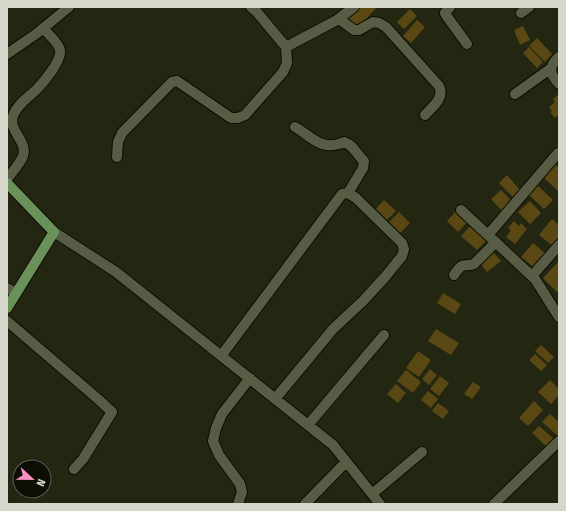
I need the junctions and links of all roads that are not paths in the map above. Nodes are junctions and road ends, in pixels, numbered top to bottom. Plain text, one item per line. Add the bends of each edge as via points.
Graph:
1 (69, 7) edge
2 (354, 7) edge
3 (450, 7) edge
4 (255, 8) edge
5 (339, 19) junction
6 (43, 28) junction
7 (467, 44) dead end
8 (286, 47) junction
9 (9, 49) edge
10 (559, 57) edge
11 (550, 69) junction
12 (559, 84) edge
13 (515, 94) dead end
14 (425, 115) dead end
15 (295, 127) dead end
16 (558, 153) dead end
17 (117, 157) dead end
18 (7, 179) edge
19 (7, 183) edge
20 (348, 193) junction
21 (461, 210) dead end
22 (54, 232) junction
23 (492, 238) junction
24 (559, 245) edge
25 (454, 275) dead end
26 (532, 276) junction
27 (11, 291) edge
28 (7, 308) edge
29 (559, 317) edge
30 (7, 321) edge
31 (384, 335) dead end
32 (221, 356) junction
33 (250, 378) junction
34 (275, 399) junction
35 (308, 425) junction
36 (559, 441) edge
37 (422, 452) dead end
38 (346, 462) junction
39 (74, 469) dead end
40 (372, 494) junction
41 (238, 504) edge
42 (305, 504) edge
43 (380, 504) edge
44 (494, 504) edge

1 - 6 street
2 - 5 street
3 - 7 street via 445,13
4 - 8 street
5 - 8 street
5 - 14 street via 354,30 373,22 386,27 441,90 440,98
6 - 9 street
6 - 18 street via 58,46 59,56 38,88 19,106 13,116 12,125 24,149 23,156
8 - 17 street via 287,63 283,72 245,115 231,118 177,81 172,82 122,133 118,142
10 - 11 street
11 - 12 street
11 - 13 street
15 - 20 street via 317,143 352,144 358,156 364,161 363,168
16 - 23 street
19 - 22 main road
20 - 32 street via 342,194
20 - 34 street via 402,243 402,256 363,301 333,329
21 - 23 street
22 - 27 main road
22 - 32 street via 116,272
23 - 25 street via 474,264 459,266
23 - 26 street
24 - 26 street
26 - 29 street
27 - 28 main road
30 - 39 street via 112,412
31 - 35 street
32 - 33 street
33 - 34 street
33 - 41 street via 222,414 214,441 220,456 240,484 242,492
34 - 35 street
35 - 38 street via 333,445
36 - 44 street
37 - 40 street
38 - 40 street
38 - 42 street
40 - 43 street

